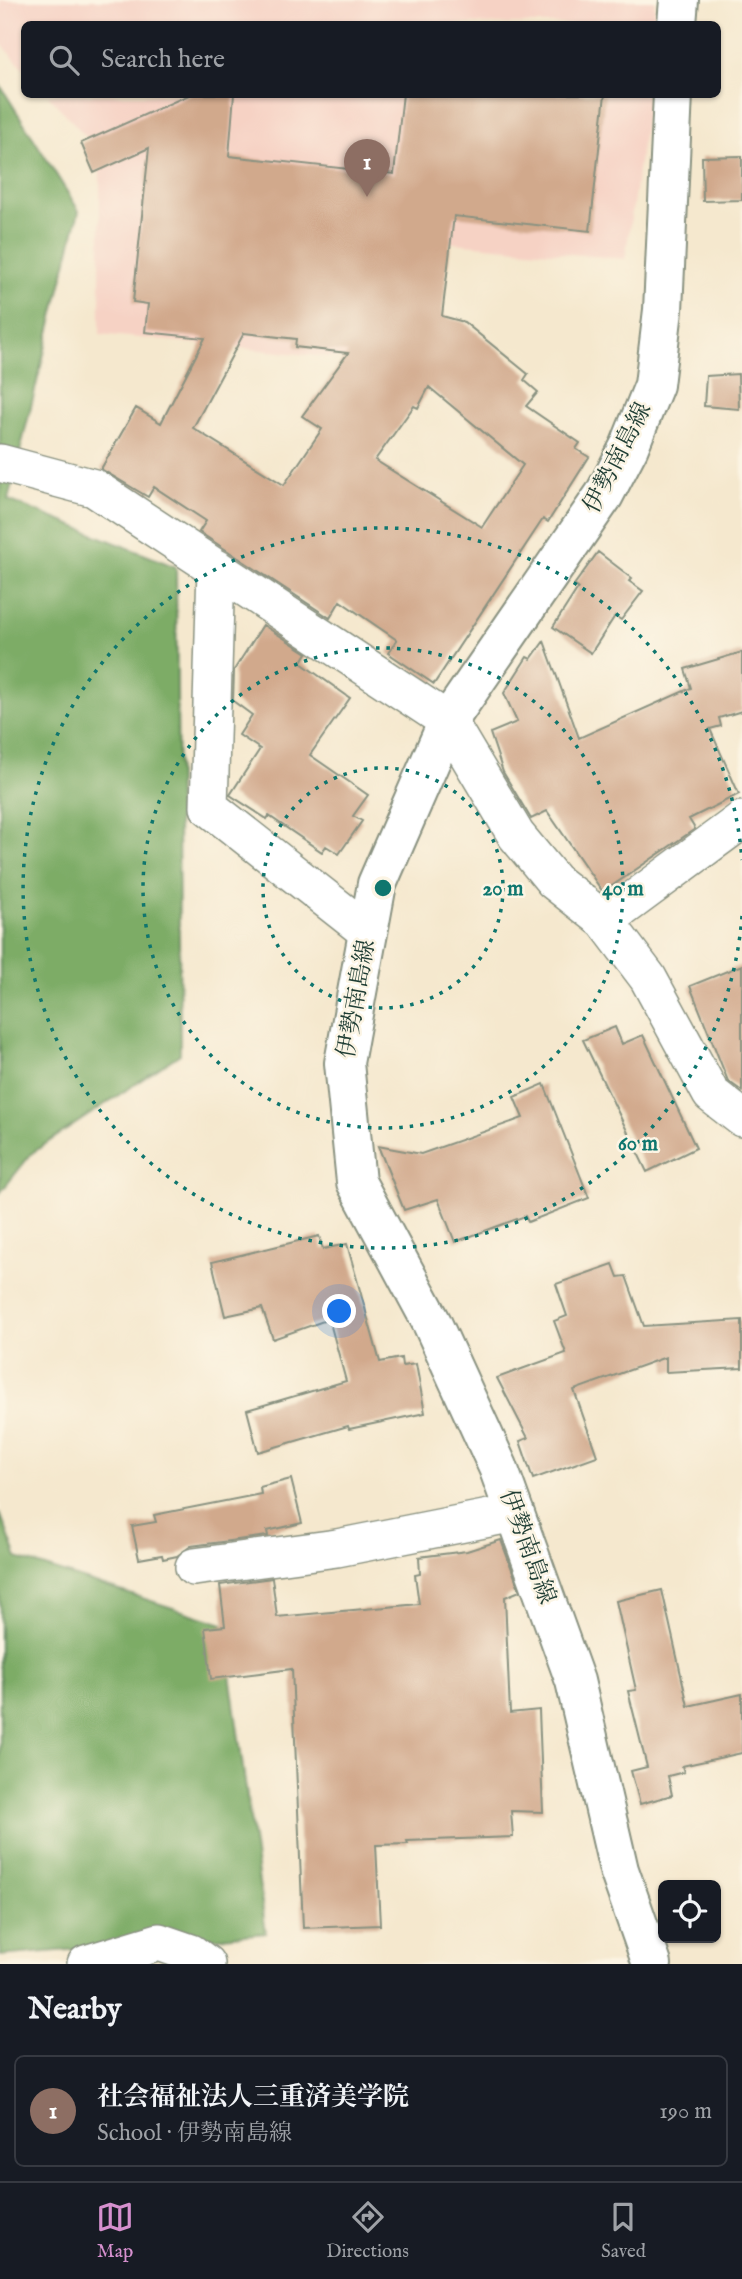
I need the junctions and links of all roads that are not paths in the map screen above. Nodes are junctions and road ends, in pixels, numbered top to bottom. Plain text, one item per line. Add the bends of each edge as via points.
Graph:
1 (679, 0) edge
2 (677, 21) edge
3 (673, 98) edge
4 (0, 463) edge
5 (216, 568) junction
6 (448, 721) junction
7 (742, 820) edge
8 (605, 921) junction
9 (368, 932) junction
10 (742, 1118) edge
11 (514, 1513) junction
12 (194, 1567) dead end
13 (97, 1962) edge
14 (206, 1964) edge
15 (652, 1964) edge

1 - 2 main road
3 - 6 main road, 伊勢南島線 via 663,310 654,385 604,495
4 - 5 street via 94,488
5 - 6 street
5 - 9 street via 209,807
6 - 8 street via 516,835 554,881
6 - 9 main road, 伊勢南島線 via 377,884
7 - 8 street
8 - 10 street via 648,978 711,1094
9 - 11 main road, 伊勢南島線 via 344,1063 356,1182 432,1323 498,1467
11 - 12 street via 337,1548
11 - 15 main road, 伊勢南島線 via 575,1681 619,1870
13 - 14 street via 159,1942 191,1953

